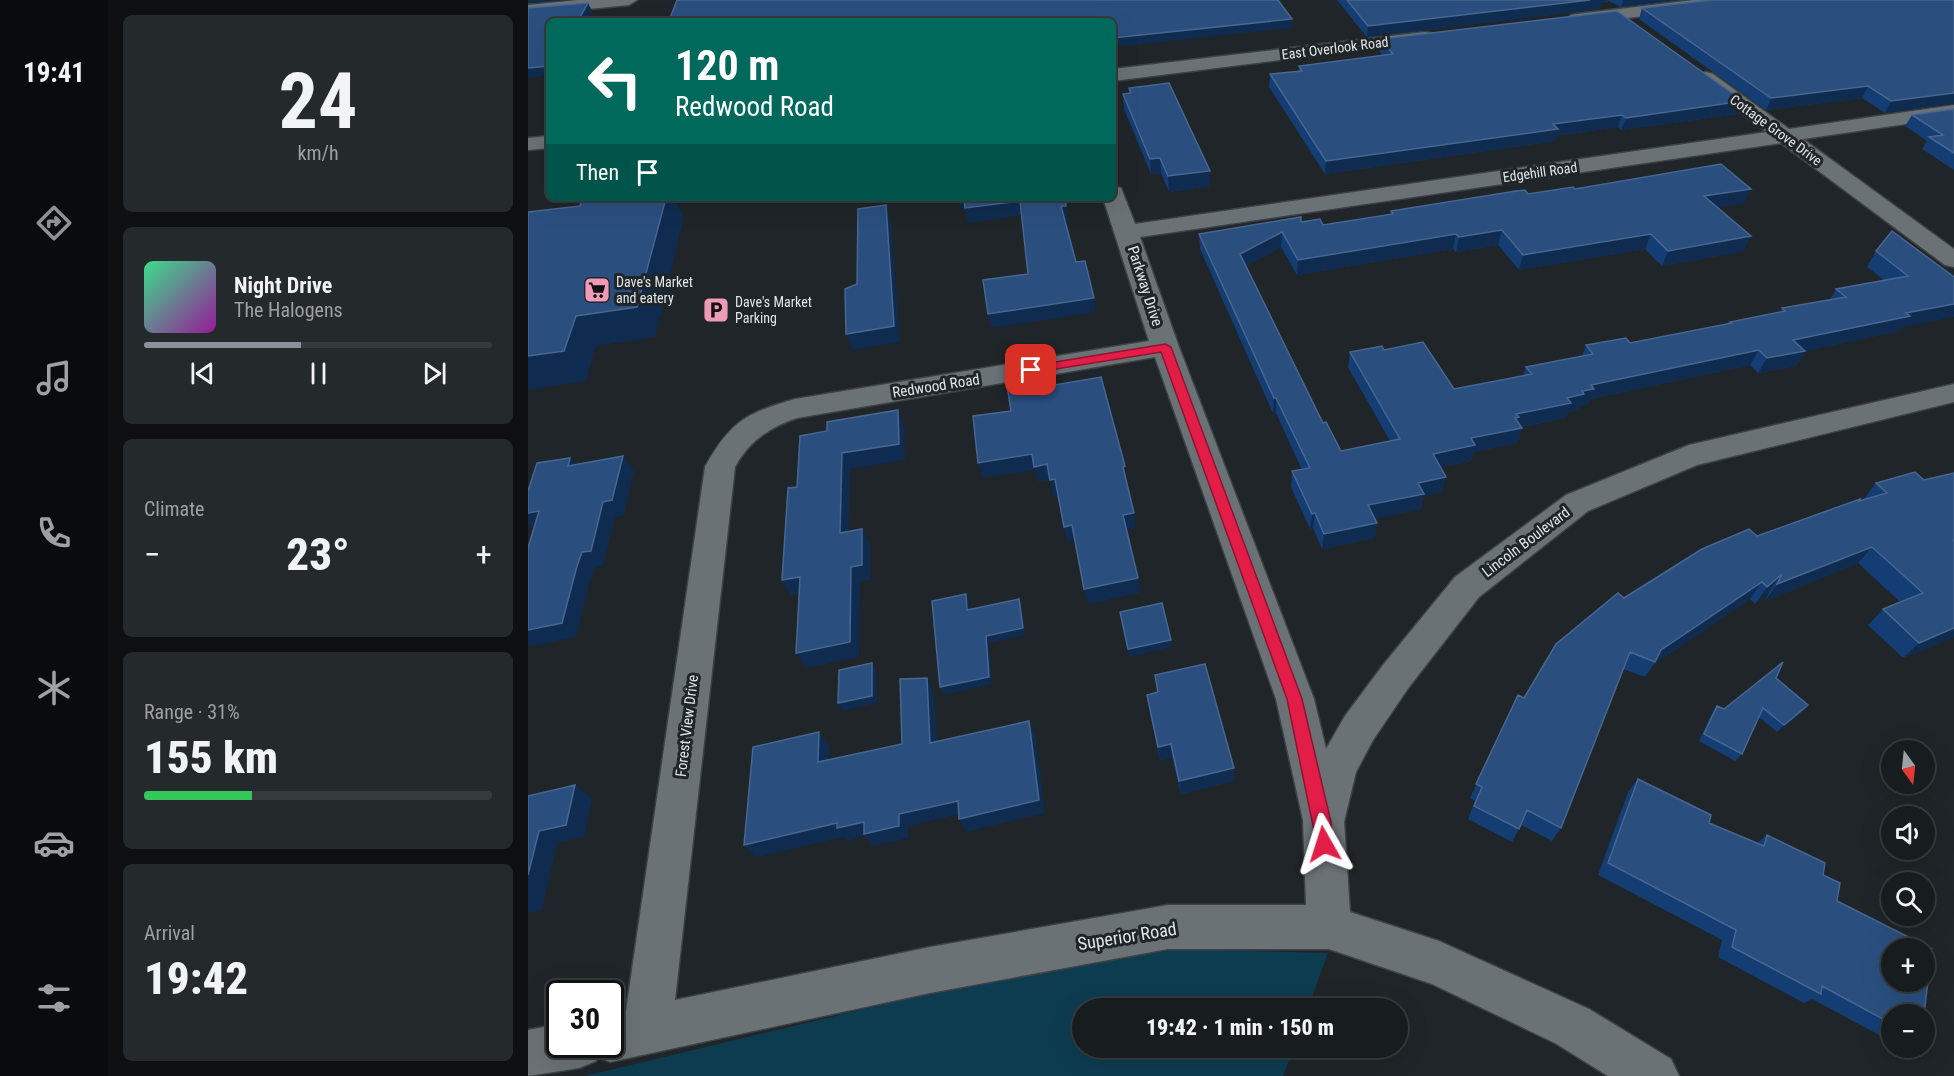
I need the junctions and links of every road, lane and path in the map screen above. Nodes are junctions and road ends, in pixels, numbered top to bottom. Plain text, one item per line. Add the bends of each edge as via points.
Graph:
1 (629, 0) edge
2 (1599, 0) edge
3 (1736, 0) edge
4 (528, 10) edge
5 (1617, 14) junction
6 (1564, 20) edge
7 (1643, 33) edge
8 (1445, 35) edge
9 (1691, 67) edge
10 (1116, 75) edge
11 (1954, 111) edge
12 (1785, 136) junction
13 (546, 142) edge
14 (528, 144) edge
15 (1116, 201) edge
16 (1127, 232) junction
17 (1954, 260) edge
18 (1165, 347) junction
19 (1954, 393) edge
20 (746, 429) joint
21 (1323, 822) junction
22 (1329, 927) junction
23 (629, 1034) edge
24 (546, 1050) edge
25 (528, 1054) edge
26 (1654, 1076) edge

1 - 4 street
2 - 5 street
3 - 5 street
5 - 6 street
5 - 7 street
8 - 10 street, East Overlook Road
9 - 12 street, Cottage Grove Drive
11 - 12 street, Edgehill Road
12 - 16 street, Edgehill Road
12 - 17 street, Cottage Grove Drive
13 - 14 street
15 - 16 street, Parkway Drive
16 - 18 street, Parkway Drive
18 - 20 street, Redwood Road via 795,409
18 - 21 street, Parkway Drive via 1294,699
19 - 21 street, Lincoln Boulevard via 1689,456 1577,503 1467,587 1396,676 1359,728 1337,768
20 - 23 street, Forest View Drive via 730,447 720,467
21 - 22 street, Lincoln Boulevard
22 - 23 street, Superior Road via 1168,927 930,970
22 - 26 street, Superior Road via 1449,969 1572,1026
24 - 25 street

